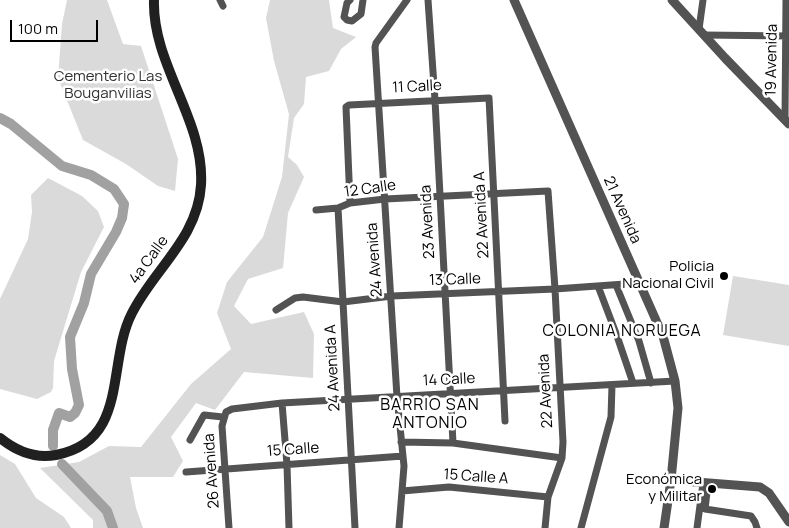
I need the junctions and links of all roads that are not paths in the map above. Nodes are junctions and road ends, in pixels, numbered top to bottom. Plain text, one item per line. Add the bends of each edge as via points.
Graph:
1 (154, 0) edge
2 (350, 0) edge
3 (363, 0) edge
4 (407, 0) edge
5 (428, 0) edge
6 (514, 0) edge
7 (672, 0) edge
8 (703, 0) edge
9 (786, 0) edge
10 (702, 32) junction
11 (787, 36) edge
12 (489, 98) joint
13 (435, 100) junction
14 (379, 103) junction
15 (788, 121) edge
16 (548, 191) joint
17 (494, 193) junction
18 (440, 196) junction
19 (385, 199) junction
20 (350, 203) junction
21 (338, 208) junction
22 (316, 210) dead end
23 (639, 283) junction
24 (616, 285) junction
25 (598, 286) junction
26 (555, 289) junction
27 (499, 292) junction
28 (445, 294) junction
29 (392, 296) junction
30 (343, 302) junction
31 (276, 310) dead end
32 (675, 381) junction
33 (651, 382) junction
34 (633, 383) junction
35 (612, 385) junction
36 (560, 388) junction
37 (504, 391) junction
38 (451, 394) junction
39 (397, 397) junction
40 (348, 400) junction
41 (282, 403) junction
42 (225, 415) junction
43 (506, 420) dead end
44 (0, 438) edge
45 (190, 440) dead end
46 (401, 442) junction
47 (453, 443) junction
48 (403, 456) junction
49 (562, 458) junction
50 (351, 459) junction
51 (287, 465) junction
52 (226, 468) junction
53 (186, 472) dead end
54 (671, 480) junction
55 (705, 483) junction
56 (402, 490) junction
57 (548, 497) junction
58 (788, 519) edge
59 (756, 525) edge
60 (229, 528) edge
61 (289, 528) edge
62 (355, 528) edge
63 (399, 528) edge
64 (545, 528) edge
65 (581, 528) edge
66 (664, 528) edge
67 (697, 528) edge

1 - 44 main road, 4a Calle via 159,38 199,153 200,197 193,220 183,240 131,314 111,405 104,422 88,441 63,454 43,456 26,453
2 - 3 street via 346,3 344,17 352,21 362,14
4 - 14 street, 24 Avenida via 376,43
5 - 13 street, 23 Avenida
6 - 23 street, 21 Avenida
7 - 10 street
8 - 10 street
9 - 11 street, 19 Avenida
10 - 11 street
10 - 15 street
11 - 15 street, 19 Avenida
12 - 13 street, 11 Calle
12 - 17 street, 22 Avenida A
13 - 14 street, 11 Calle
13 - 18 street, 23 Avenida
14 - 19 street, 24 Avenida
14 - 20 street, 11 Calle via 346,107
16 - 17 street, 12 Calle
16 - 26 street, 22 Avenida
17 - 18 street, 12 Calle
17 - 27 street, 22 Avenida A
18 - 19 street, 12 Calle
18 - 28 street, 23 Avenida
19 - 20 street, 12 Calle
19 - 29 street, 24 Avenida
20 - 21 street, 12 Calle
21 - 22 street, 12 Calle
21 - 30 street, 24 Avenida A
23 - 24 street, 13 Calle
23 - 32 street, 21 Avenida via 663,336
24 - 25 street, 13 Calle
24 - 33 street via 640,341
25 - 26 street, 13 Calle
25 - 34 street
26 - 27 street, 13 Calle
26 - 36 street, 22 Avenida
27 - 28 street, 13 Calle
27 - 37 street, 22 Avenida A
28 - 29 street, 13 Calle
28 - 38 street, 23 Avenida
29 - 30 street, 13 Calle
29 - 39 street, 24 Avenida
30 - 31 street, 13 Calle via 302,297
30 - 40 street, 24 Avenida A
32 - 33 street, 14 Calle
32 - 54 street, 21 Avenida via 678,408
33 - 34 street, 14 Calle
34 - 35 street, 14 Calle
35 - 36 street, 14 Calle
35 - 65 street via 611,416
36 - 37 street, 14 Calle
36 - 49 street, 22 Avenida
37 - 38 street, 14 Calle
37 - 43 street, 22 Avenida A
38 - 39 street, 14 Calle
38 - 47 street, 23 Avenida
39 - 40 street, 14 Calle
39 - 46 street, 24 Avenida
40 - 41 street, 14 Calle
40 - 50 street, 24 Avenida A
41 - 42 street, 14 Calle via 232,409
41 - 51 street
42 - 45 street, 14 Calle via 204,415
42 - 52 street, 26 Avenida via 222,426
46 - 47 street
46 - 48 street, 24 Avenida
47 - 49 street
48 - 50 street, 15 Calle
48 - 56 street, 24 Avenida
49 - 57 street, 22 Avenida
50 - 51 street, 15 Calle
50 - 62 street, 24 Avenida A
51 - 52 street, 15 Calle
51 - 61 street
52 - 53 street, 15 Calle
52 - 60 street, 26 Avenida
54 - 55 street
54 - 66 street, 21 Avenida
55 - 58 street via 760,487 769,493
55 - 59 street via 705,509 751,516
55 - 67 street
56 - 57 street, 15 Calle A via 449,487
56 - 63 street, 24 Avenida
57 - 64 street, 22 Avenida

